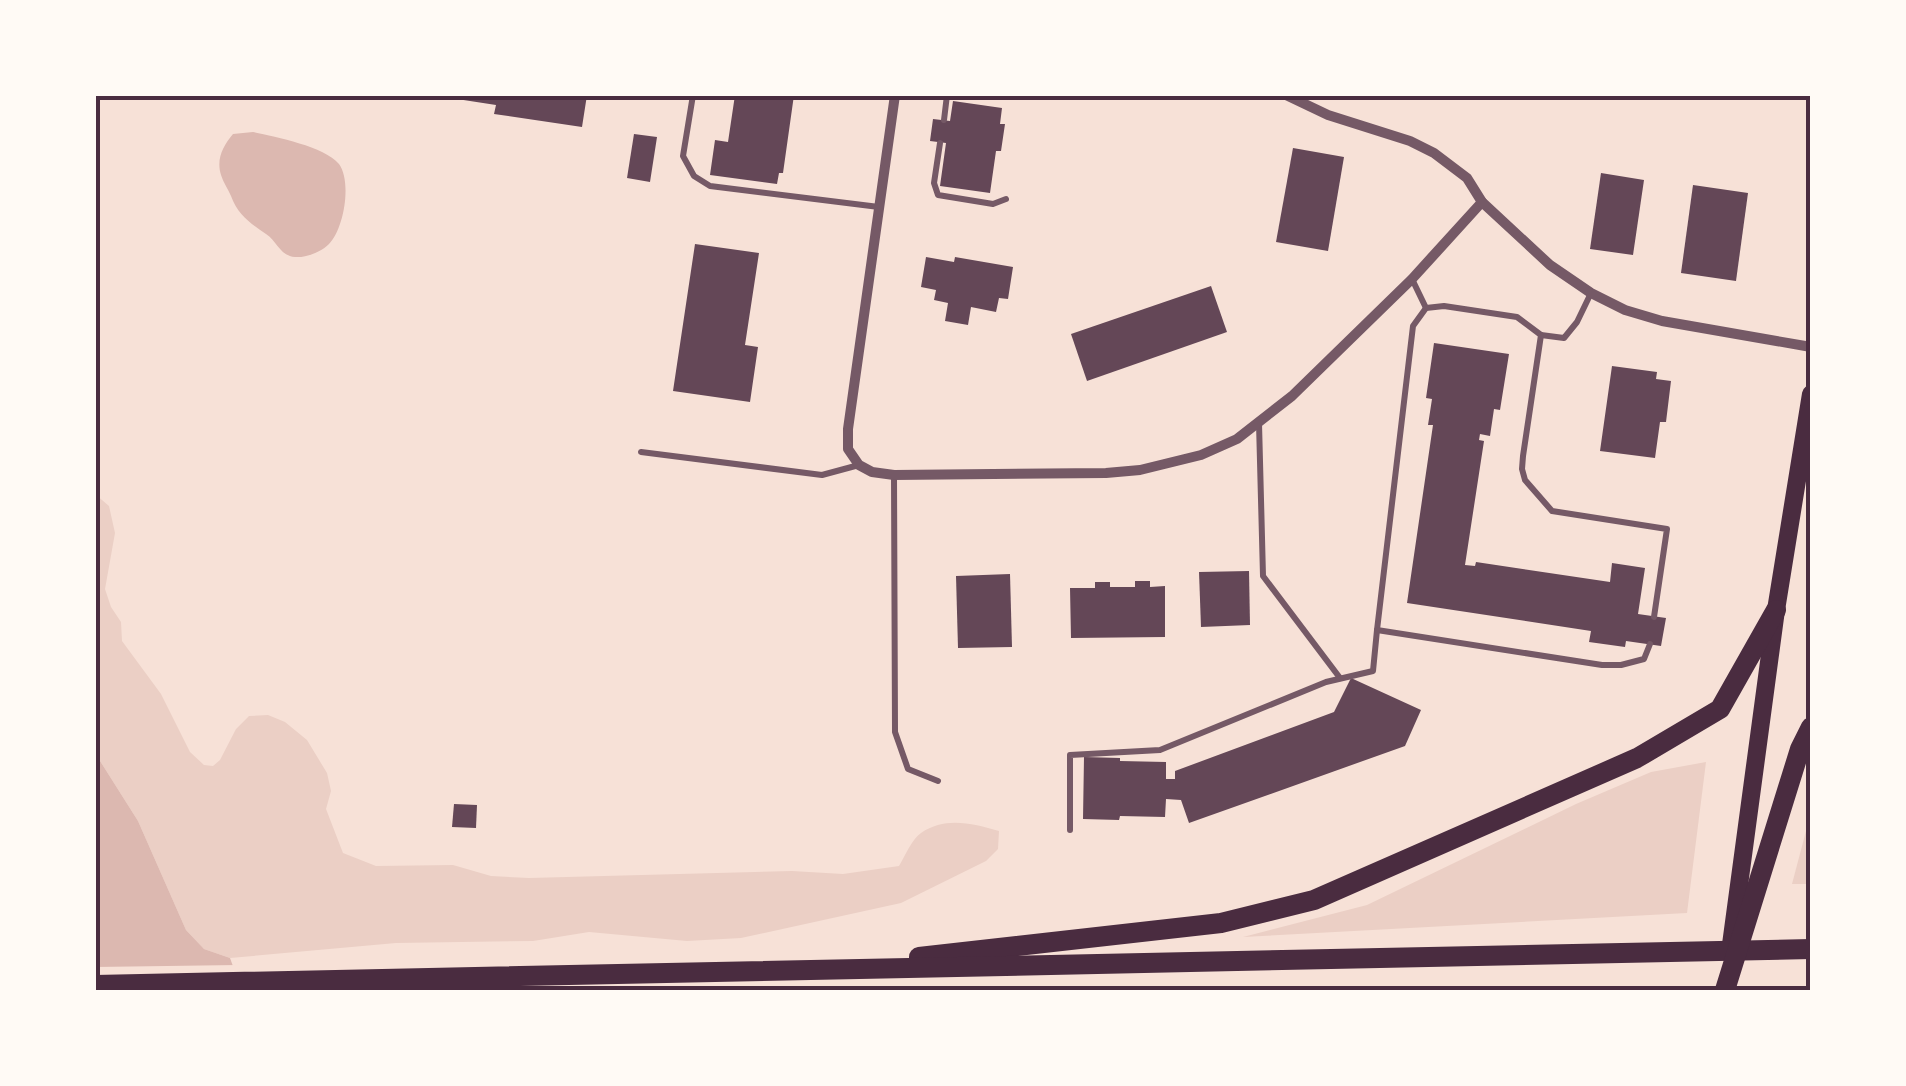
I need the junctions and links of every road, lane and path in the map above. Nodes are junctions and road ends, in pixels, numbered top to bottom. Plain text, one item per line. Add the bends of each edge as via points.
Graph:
1 (693, 95) edge
2 (896, 95) edge
3 (948, 95) edge
4 (1286, 95) edge
5 (944, 120) dead end
6 (940, 142) dead end
7 (1006, 200) dead end
8 (1482, 202) junction
9 (879, 206) junction
10 (1412, 279) junction
11 (1592, 294) junction
12 (1426, 308) junction
13 (1540, 335) junction
14 (1811, 347) edge
15 (1811, 394) edge
16 (1260, 421) junction
17 (641, 452) dead end
18 (859, 466) junction
19 (894, 476) junction
20 (1776, 610) junction
21 (1654, 616) dead end
22 (1377, 630) junction
23 (1650, 644) dead end
24 (1340, 678) junction
25 (1811, 727) edge
26 (938, 781) dead end
27 (1070, 830) dead end
28 (1811, 949) edge
29 (774, 972) junction
30 (95, 985) edge
31 (1725, 990) edge

1 - 9 lane via 683,156 694,176 710,186
2 - 9 street
3 - 5 lane
4 - 8 street via 1434,153 1467,178
6 - 7 lane via 938,195
8 - 10 street
8 - 11 street
9 - 18 street via 848,429 848,449
10 - 12 lane
10 - 16 street
11 - 13 lane via 1564,338
11 - 14 street via 1662,320
12 - 13 lane via 1517,317
12 - 22 lane via 1413,326
13 - 21 lane via 1522,456 1525,480 1552,511 1666,529
15 - 20 main road
16 - 19 street via 1201,455 1140,470
16 - 24 lane via 1264,576
17 - 18 lane via 822,475
18 - 19 street
19 - 26 lane via 895,732 908,770
20 - 29 highway via 1720,709 1638,758 1314,900 1221,923
20 - 31 main road
22 - 23 lane via 1621,665 1644,659
22 - 24 lane via 1373,671
24 - 27 lane via 1160,750 1070,755
25 - 31 highway
28 - 29 highway
29 - 30 highway

